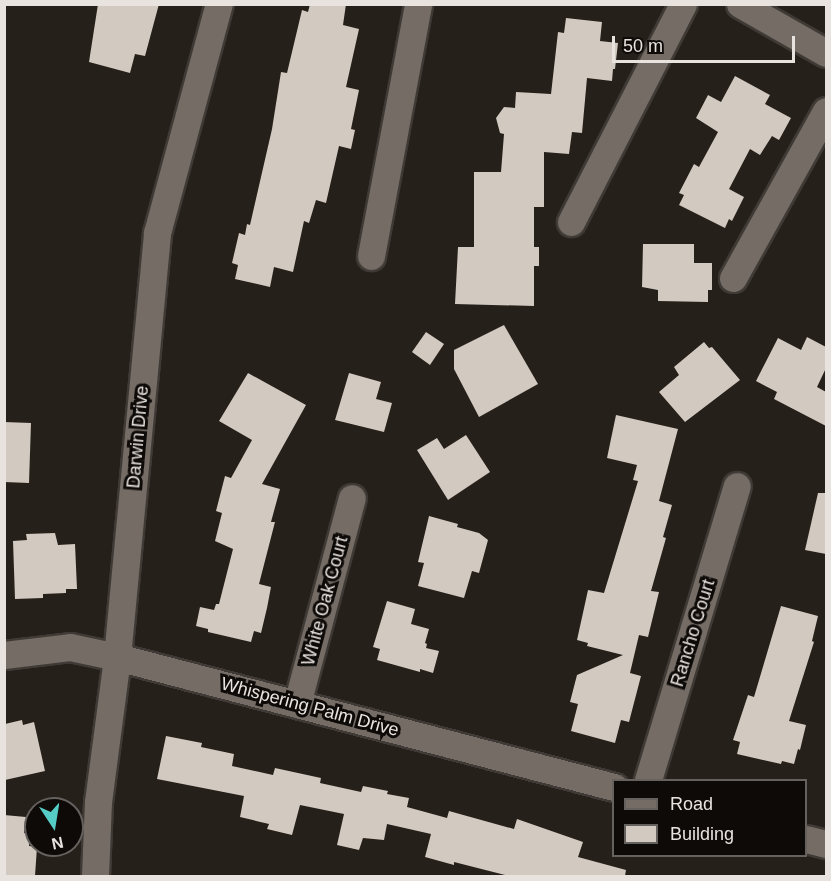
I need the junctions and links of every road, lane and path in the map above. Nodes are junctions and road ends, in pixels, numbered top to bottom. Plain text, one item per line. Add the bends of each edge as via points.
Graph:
1 (219, 4) edge
2 (418, 4) edge
3 (683, 4) edge
4 (740, 4) edge
5 (826, 53) edge
6 (826, 111) edge
7 (571, 222) dead end
8 (371, 256) dead end
9 (733, 278) dead end
10 (737, 486) dead end
11 (352, 498) dead end
12 (4, 655) edge
13 (117, 657) junction
14 (297, 704) junction
15 (648, 779) edge
16 (612, 786) edge
17 (807, 838) edge
18 (826, 844) edge
19 (95, 876) edge

1 - 13 street, Darwin Drive via 157,233
2 - 8 street
3 - 7 street
4 - 5 street
6 - 9 street
10 - 15 street, Rancho Court
11 - 14 street, White Oak Court
12 - 13 street, Whispering Palm Drive via 70,647
13 - 14 street, Whispering Palm Drive
13 - 19 street, Darwin Drive via 98,802
14 - 16 street, Whispering Palm Drive
17 - 18 street

